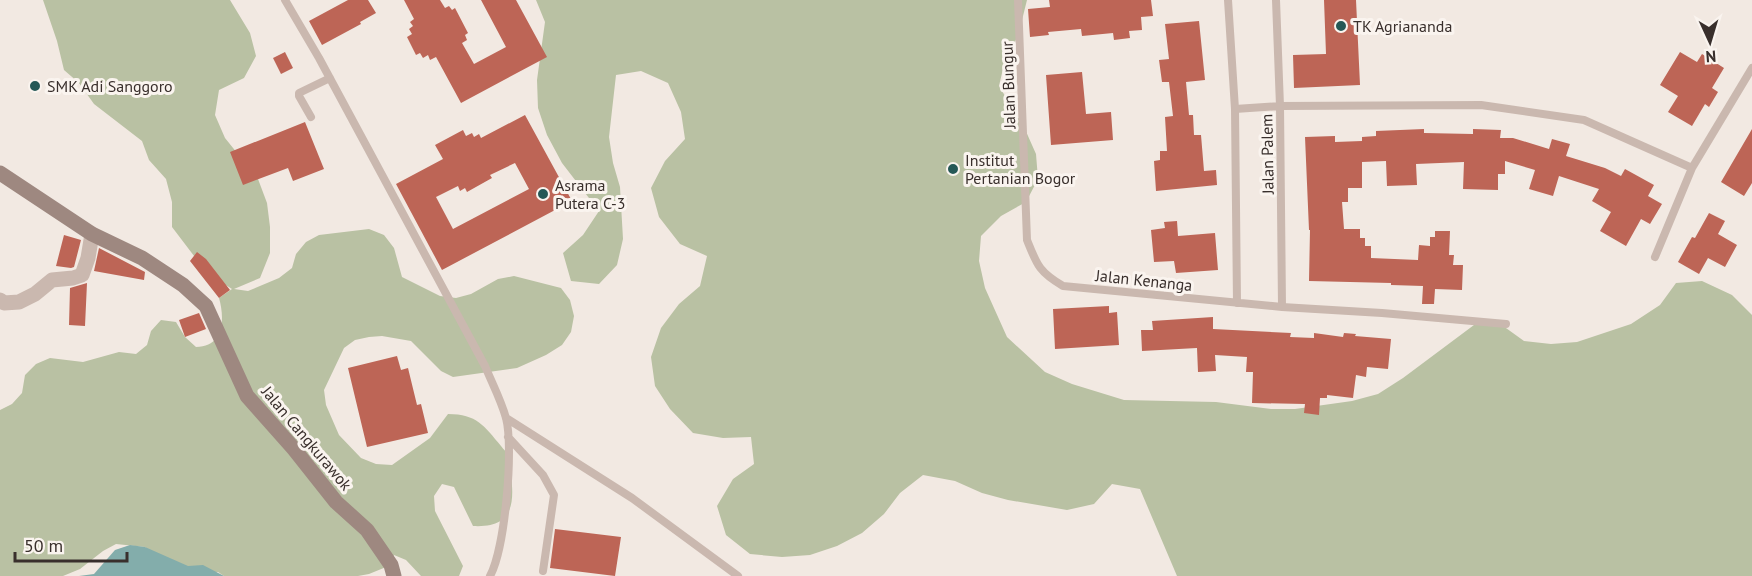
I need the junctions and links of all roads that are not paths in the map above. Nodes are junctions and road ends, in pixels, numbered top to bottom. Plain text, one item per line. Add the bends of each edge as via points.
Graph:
1 (285, 0) edge
2 (1018, 0) edge
3 (1228, 0) edge
4 (1276, 0) edge
5 (1752, 68) edge
6 (330, 78) junction
7 (1280, 106) junction
8 (1234, 109) junction
9 (311, 117) dead end
10 (1692, 168) junction
11 (0, 172) edge
12 (92, 234) junction
13 (1027, 240) joint
14 (1655, 257) dead end
15 (0, 300) edge
16 (1237, 303) junction
17 (1282, 308) junction
18 (1506, 324) dead end
19 (506, 418) junction
20 (508, 437) junction
21 (543, 572) dead end
22 (394, 576) edge
23 (490, 576) edge
24 (738, 576) edge

1 - 6 lane
2 - 13 lane, Jalan Bungur
3 - 8 lane, Jalan Palem
4 - 7 lane, Jalan Palem
5 - 10 lane
6 - 9 lane via 299,93
6 - 19 lane via 485,366
7 - 8 lane
7 - 10 lane via 1481,105 1584,120
7 - 17 lane, Jalan Palem
8 - 16 lane, Jalan Palem
10 - 14 lane
11 - 12 street, Jalan Cangkurawok
12 - 15 street via 82,275 52,280 19,302
12 - 22 street, Jalan Cangkurawok via 142,258 206,306 247,396 336,502 367,530 391,564
13 - 16 lane, Jalan Kenanga via 1038,266 1063,286
16 - 17 lane, Jalan Kenanga
17 - 18 lane, Jalan Kenanga
19 - 20 lane
19 - 24 lane via 632,498
20 - 21 lane via 543,476 554,495
20 - 23 lane via 510,456 503,524

